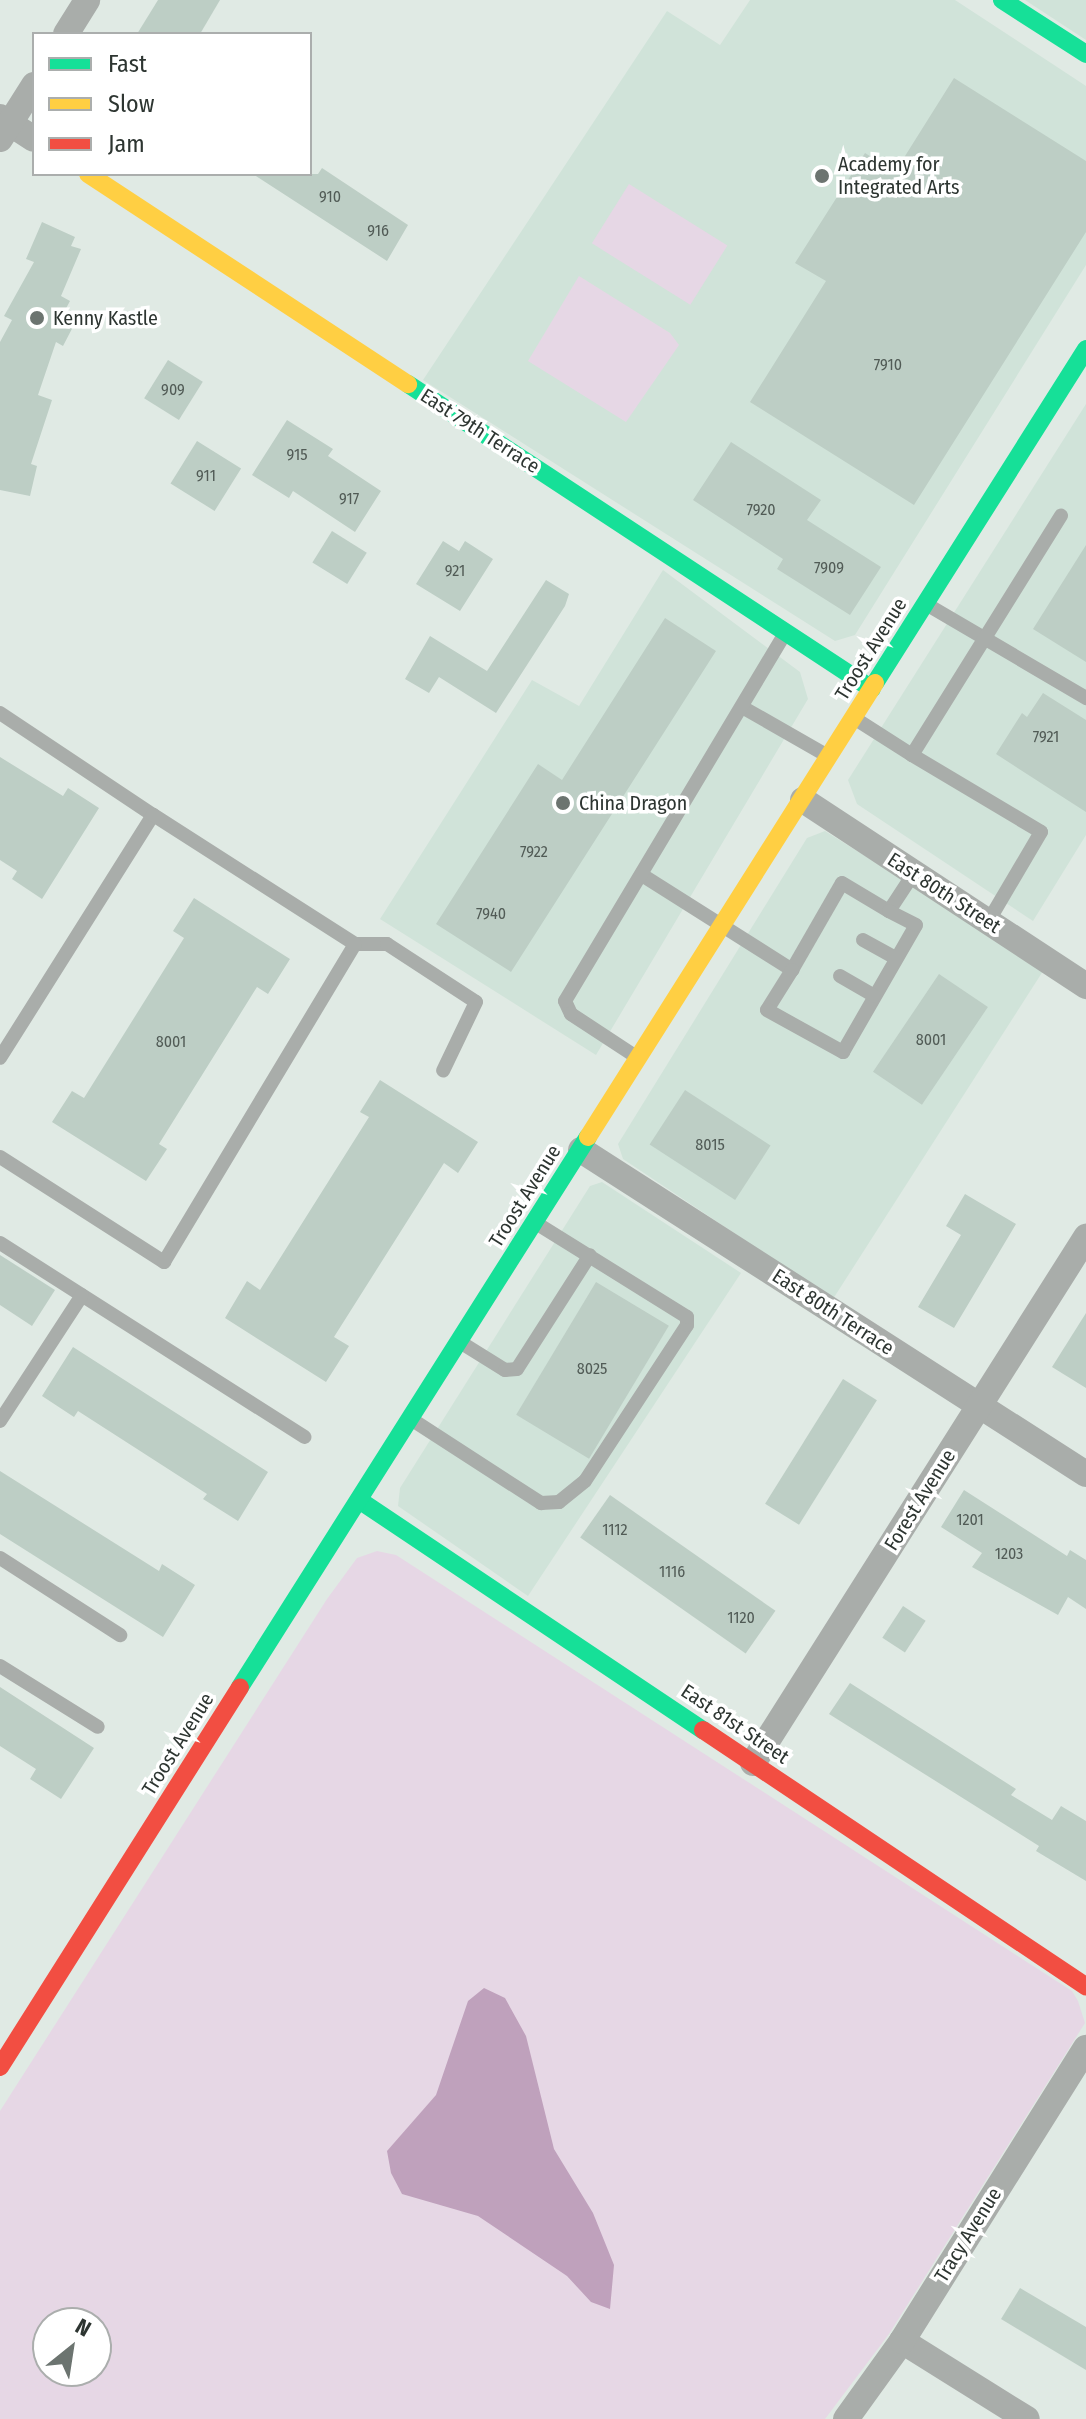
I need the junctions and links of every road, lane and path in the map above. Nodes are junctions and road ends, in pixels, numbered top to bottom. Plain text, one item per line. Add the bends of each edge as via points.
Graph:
1 (87, 0) edge
2 (1002, 0) edge
3 (67, 32) edge
4 (1086, 54) edge
5 (32, 88) edge
6 (3, 126) edge
7 (32, 138) edge
8 (91, 176) edge
9 (1086, 349) edge
10 (1061, 516) dead end
11 (926, 604) junction
12 (786, 632) junction
13 (984, 639) junction
14 (872, 689) junction
15 (1086, 698) edge
16 (742, 707) junction
17 (0, 713) edge
18 (854, 718) junction
19 (912, 755) junction
20 (830, 757) junction
21 (803, 800) junction
22 (153, 815) junction
23 (914, 873) junction
24 (642, 875) junction
25 (889, 911) junction
26 (988, 922) junction
27 (723, 926) junction
28 (863, 940) dead end
29 (355, 944) junction
30 (895, 958) junction
31 (792, 970) junction
32 (840, 976) dead end
33 (1086, 986) edge
34 (874, 996) junction
35 (0, 1058) edge
36 (639, 1058) junction
37 (443, 1071) dead end
38 (581, 1150) junction
39 (0, 1157) edge
40 (535, 1222) junction
41 (1086, 1237) edge
42 (0, 1243) edge
43 (590, 1255) junction
44 (82, 1295) junction
45 (459, 1341) junction
46 (980, 1405) junction
47 (410, 1419) junction
48 (0, 1421) edge
49 (305, 1437) dead end
50 (1086, 1474) edge
51 (359, 1500) junction
52 (0, 1558) edge
53 (120, 1635) dead end
54 (0, 1666) edge
55 (98, 1727) dead end
56 (753, 1763) junction
57 (1086, 1986) edge
58 (1086, 2048) edge
59 (0, 2067) edge
60 (902, 2341) junction
61 (846, 2419) edge
62 (1027, 2419) edge

1 - 3 street
2 - 4 main road
5 - 6 street
6 - 7 street
8 - 12 main road, East 79th Terrace
9 - 11 main road, Troost Avenue
10 - 13 lane
11 - 13 lane
11 - 14 main road, Troost Avenue
12 - 14 main road, East 79th Terrace
12 - 16 lane
13 - 15 lane
13 - 19 lane
14 - 18 main road, Troost Avenue
16 - 20 lane
16 - 24 lane
17 - 22 lane
18 - 19 lane
18 - 20 main road, Troost Avenue
19 - 26 lane via 1041,832
20 - 21 main road, Troost Avenue
21 - 23 street, East 80th Street
21 - 27 main road, Troost Avenue
22 - 29 lane
22 - 35 lane
23 - 25 lane
23 - 26 street, East 80th Street
24 - 27 lane
24 - 36 lane via 565,1001 571,1014
25 - 30 lane via 916,925
25 - 31 lane via 842,883 828,921
26 - 33 street, East 80th Street
27 - 31 lane
27 - 36 main road, Troost Avenue
28 - 30 lane
29 - 37 lane via 387,944 476,1002
29 - 39 lane via 164,1262
30 - 34 lane
31 - 34 lane via 767,1010 843,1052
32 - 34 lane
36 - 38 main road, Troost Avenue
38 - 40 main road, Troost Avenue
38 - 46 street, East 80th Terrace
40 - 43 lane
40 - 45 main road, Troost Avenue
41 - 46 street, Forest Avenue
42 - 44 lane
43 - 45 lane via 517,1369 505,1370
43 - 47 lane via 687,1317 687,1325 585,1481 559,1502 541,1503
44 - 48 lane
44 - 49 lane
45 - 47 main road, Troost Avenue
46 - 50 street, East 80th Terrace
46 - 56 street, Forest Avenue
47 - 51 main road, Troost Avenue
51 - 56 main road, East 81st Street
51 - 59 main road, Troost Avenue
52 - 53 lane
54 - 55 lane
56 - 57 main road, East 81st Street
58 - 60 street, Tracy Avenue
60 - 61 street, Tracy Avenue
60 - 62 street

